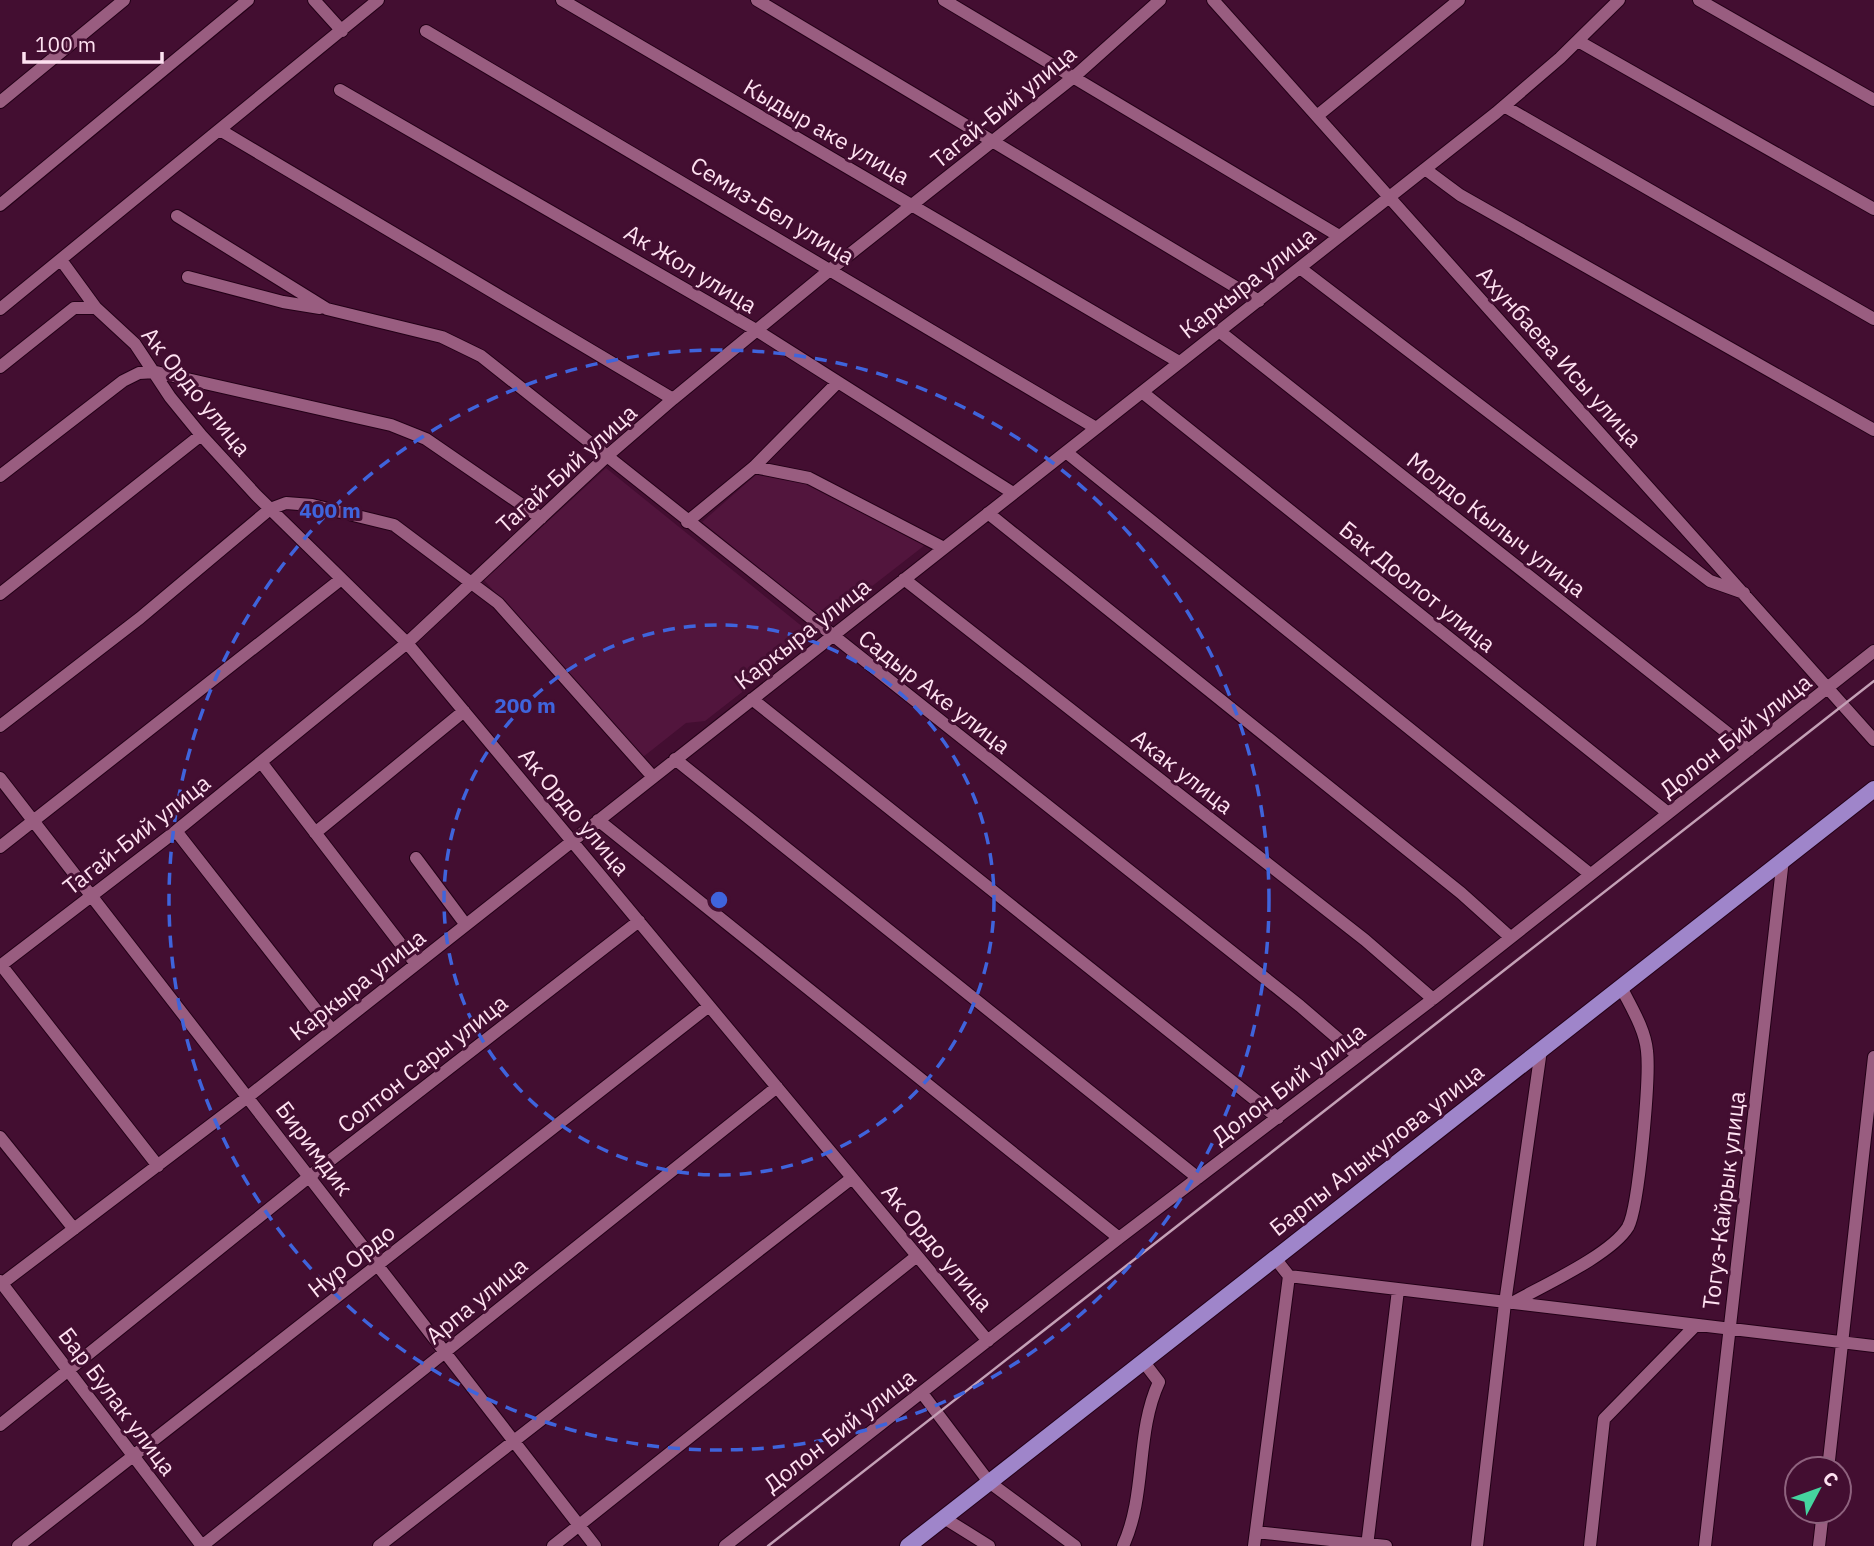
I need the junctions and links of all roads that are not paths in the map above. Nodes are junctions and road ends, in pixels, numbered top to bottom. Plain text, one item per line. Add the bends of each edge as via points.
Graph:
1 (124, 0) edge
2 (248, 0) edge
3 (314, 0) edge
4 (378, 0) edge
5 (562, 0) edge
6 (757, 0) edge
7 (944, 0) edge
8 (1213, 0) edge
9 (1459, 0) edge
10 (1619, 0) edge
11 (1699, 0) edge
12 (1152, 2) edge
13 (342, 31) junction
14 (426, 31) dead end
15 (1578, 41) junction
16 (1075, 76) junction
17 (340, 90) dead end
18 (1874, 100) edge
19 (0, 102) edge
20 (1504, 106) junction
21 (1317, 116) junction
22 (220, 130) junction
23 (995, 141) junction
24 (1424, 169) junction
25 (1388, 197) junction
26 (0, 205) edge
27 (913, 205) junction
28 (1874, 209) edge
29 (177, 216) dead end
30 (1339, 236) junction
31 (61, 260) junction
32 (1300, 268) junction
33 (831, 269) junction
34 (188, 277) dead end
35 (1259, 300) junction
36 (1, 307) edge
37 (96, 307) junction
38 (327, 309) junction
39 (1874, 319) edge
40 (755, 330) junction
41 (1219, 331) junction
42 (1180, 362) junction
43 (0, 367) edge
44 (156, 372) junction
45 (837, 383) junction
46 (1142, 392) junction
47 (673, 400) junction
48 (1096, 428) junction
49 (1874, 430) edge
50 (201, 435) junction
51 (1066, 452) junction
52 (607, 456) junction
53 (754, 467) junction
54 (0, 476) edge
55 (1013, 494) junction
56 (270, 509) junction
57 (988, 513) junction
58 (541, 518) junction
59 (687, 522) junction
60 (944, 548) junction
61 (340, 579) junction
62 (904, 579) junction
63 (473, 582) junction
64 (0, 594) edge
65 (1745, 594) junction
66 (832, 637) junction
67 (408, 643) junction
68 (1874, 651) edge
69 (1829, 688) junction
70 (752, 699) junction
71 (464, 711) junction
72 (0, 726) edge
73 (1874, 740) edge
74 (1749, 750) junction
75 (675, 759) junction
76 (261, 762) junction
77 (653, 777) junction
78 (0, 778) edge
79 (1874, 789) edge
80 (1668, 813) junction
81 (33, 820) junction
82 (598, 820) junction
83 (176, 831) junction
84 (315, 832) junction
85 (572, 841) junction
86 (0, 847) edge
87 (416, 858) dead end
88 (1783, 859) junction
89 (1590, 874) junction
90 (92, 895) junction
91 (639, 921) junction
92 (466, 925) junction
93 (1510, 937) junction
94 (416, 964) junction
95 (0, 966) edge
96 (1621, 987) junction
97 (1433, 999) junction
98 (709, 1006) junction
99 (331, 1029) junction
100 (1541, 1050) junction
101 (1357, 1055) junction
102 (1874, 1057) edge
103 (777, 1087) junction
104 (249, 1096) junction
105 (1278, 1118) junction
106 (0, 1137) edge
107 (158, 1166) junction
108 (310, 1176) junction
109 (852, 1178) junction
110 (1198, 1178) junction
111 (74, 1229) junction
112 (1119, 1238) junction
113 (917, 1256) junction
114 (1275, 1257) junction
115 (378, 1265) junction
116 (1289, 1276) junction
117 (1, 1283) edge
118 (1398, 1290) junction
119 (1508, 1303) junction
120 (1696, 1325) junction
121 (1730, 1329) junction
122 (988, 1341) junction
123 (1842, 1343) junction
124 (1874, 1346) edge
125 (445, 1352) junction
126 (1143, 1361) junction
127 (68, 1371) junction
128 (922, 1393) junction
129 (0, 1424) edge
130 (513, 1441) junction
131 (1830, 1455) edge
132 (134, 1457) junction
133 (989, 1482) junction
134 (944, 1518) junction
135 (1821, 1525) edge
136 (580, 1526) junction
137 (1256, 1532) junction
138 (1367, 1545) edge
139 (18, 1546) edge
140 (202, 1546) edge
141 (379, 1546) edge
142 (553, 1546) edge
143 (595, 1546) edge
144 (725, 1546) edge
145 (908, 1546) edge
146 (989, 1546) edge
147 (1075, 1546) edge
148 (1123, 1546) edge
149 (1254, 1546) edge
150 (1386, 1546) edge
151 (1477, 1546) edge
152 (1590, 1546) edge
153 (1705, 1546) edge
154 (1819, 1546) edge

1 - 19 street
2 - 26 street
3 - 13 street
4 - 13 street
5 - 27 street, Кыдыр аке улица
6 - 23 street
7 - 16 street
8 - 21 street, Ахунбаева Исы улица
9 - 21 street
10 - 15 street, Каркыра улица
11 - 18 street
12 - 16 street, Тагай-Бий улица
13 - 22 street
14 - 33 street, Семиз-Бел улица
15 - 20 street, Каркыра улица
15 - 28 street
16 - 23 street, Тагай-Бий улица
16 - 30 street
17 - 40 street, Ак Жол улица
20 - 24 street, Каркыра улица
20 - 39 street
21 - 25 street, Ахунбаева Исы улица
22 - 31 street
22 - 47 street
23 - 27 street, Тагай-Бий улица
23 - 35 street
24 - 25 street, Каркыра улица
24 - 49 street via 1461,195
25 - 30 street, Каркыра улица
25 - 65 street, Ахунбаева Исы улица
27 - 33 street, Тагай-Бий улица
27 - 42 street, Кыдыр аке улица
29 - 38 street, Садыр Аке улица
30 - 32 street, Каркыра улица
31 - 36 street
31 - 37 street, Ак Ордо улица
32 - 35 street, Каркыра улица
32 - 65 street via 1710,581
33 - 40 street, Тагай-Бий улица
33 - 48 street, Семиз-Бел улица
34 - 38 street, Садыр Аке улица
35 - 41 street, Каркыра улица
37 - 43 street via 74,308
37 - 44 street, Ак Ордо улица via 135,344
38 - 52 street, Садыр Аке улица via 442,337 481,356
40 - 45 street, Ак Жол улица
40 - 47 street, Тагай-Бий улица
41 - 42 street, Каркыра улица
41 - 74 street, Молдо Кылыч улица
42 - 46 street, Каркыра улица
44 - 50 street, Ак Ордо улица
44 - 54 street via 139,373 123,381
44 - 58 street via 391,425 426,439
45 - 53 street
45 - 55 street, Ак Жол улица
46 - 48 street, Каркыра улица
46 - 80 street, Бак Доолот улица
47 - 52 street, Тагай-Бий улица
48 - 51 street, Каркыра улица
50 - 56 street, Ак Ордо улица
50 - 64 street
51 - 55 street, Каркыра улица
51 - 89 street
52 - 58 street, Тагай-Бий улица
52 - 59 street, Садыр Аке улица
53 - 59 street
53 - 60 street via 809,478
55 - 57 street, Каркыра улица
56 - 61 street, Ак Ордо улица
56 - 63 street via 286,503 312,505 394,525
56 - 72 street via 140,618
57 - 60 street, Каркыра улица
57 - 93 street via 1461,892
58 - 63 street, Тагай-Бий улица
59 - 66 street, Садыр Аке улица
60 - 62 street, Каркыра улица
61 - 67 street, Ак Ордо улица
61 - 81 street
62 - 66 street, Каркыра улица
62 - 97 street, Акак улица via 1365,940
63 - 67 street, Тагай-Бий улица
63 - 77 street via 498,603
65 - 69 street, Ахунбаева Исы улица
66 - 70 street, Каркыра улица
66 - 101 street, Садыр Аке улица
67 - 71 street, Ак Ордо улица
67 - 76 street, Тагай-Бий улица
68 - 69 street, Долон Бий улица
69 - 73 street, Ахунбаева Исы улица
69 - 74 street, Долон Бий улица
70 - 75 street, Каркыра улица
70 - 105 street
71 - 84 street
71 - 85 street, Ак Ордо улица
74 - 80 street, Долон Бий улица
75 - 77 street, Каркыра улица
75 - 110 street
76 - 83 street, Тагай-Бий улица
76 - 84 street
77 - 82 street, Каркыра улица
78 - 81 street, Биримдик
79 - 88 main road, Барпы Алыкулова улица
80 - 89 street, Долон Бий улица
81 - 86 street
81 - 90 street, Биримдик
82 - 85 street, Каркыра улица
82 - 112 street
83 - 90 street, Тагай-Бий улица
83 - 99 street
84 - 94 street
85 - 91 street, Ак Ордо улица
85 - 92 street, Каркыра улица
87 - 92 street
88 - 96 main road, Барпы Алыкулова улица
88 - 121 street, Тогуз-Кайрык улица
89 - 93 street, Долон Бий улица
90 - 95 street, Тагай-Бий улица
90 - 104 street, Биримдик
91 - 98 street, Ак Ордо улица
91 - 108 street, Солтон Сары улица
92 - 94 street, Каркыра улица
93 - 97 street, Долон Бий улица
94 - 99 street, Каркыра улица
95 - 107 street
96 - 100 main road, Барпы Алыкулова улица
96 - 119 street via 1640,1024 1648,1068 1634,1207 1627,1228 1598,1255
97 - 101 street, Долон Бий улица
98 - 103 street, Ак Ордо улица
98 - 115 street, Нур Ордо
99 - 104 street, Каркыра улица
100 - 114 main road, Барпы Алыкулова улица
100 - 119 street
101 - 105 street, Долон Бий улица
102 - 123 street
103 - 109 street, Ак Ордо улица
103 - 125 street, Арпа улица
104 - 107 street, Каркыра улица
104 - 108 street, Биримдик
105 - 110 street, Долон Бий улица
106 - 111 street
107 - 111 street, Каркыра улица
108 - 115 street, Биримдик
108 - 127 street, Солтон Сары улица
109 - 113 street, Ак Ордо улица
109 - 130 street
110 - 112 street, Долон Бий улица
111 - 117 street, Каркыра улица
112 - 122 street, Долон Бий улица
113 - 122 street, Ак Ордо улица
113 - 136 street
114 - 116 street
114 - 126 main road, Барпы Алыкулова улица
115 - 125 street, Биримдик
115 - 132 street, Нур Ордо
116 - 118 street
116 - 137 street
117 - 127 street, Бар Булак улица
118 - 119 street
118 - 138 street
119 - 120 street
119 - 151 street
120 - 121 street
120 - 152 street via 1604,1419
121 - 123 street
121 - 153 street, Тогуз-Кайрык улица
122 - 128 street, Долон Бий улица
123 - 124 street
123 - 131 street
125 - 130 street, Биримдик
125 - 140 street, Арпа улица
126 - 133 main road, Барпы Алыкулова улица
126 - 148 street via 1160,1382 1146,1420 1136,1499
127 - 129 street, Солтон Сары улица
127 - 132 street, Бар Булак улица
128 - 133 street
128 - 144 street, Долон Бий улица
130 - 136 street, Биримдик
130 - 141 street
132 - 139 street, Нур Ордо
132 - 140 street, Бар Булак улица
133 - 134 main road, Барпы Алыкулова улица
133 - 147 street
134 - 145 main road, Барпы Алыкулова улица
134 - 146 street
135 - 154 street
136 - 142 street
136 - 143 street, Биримдик
137 - 138 street
137 - 149 street
138 - 150 street

